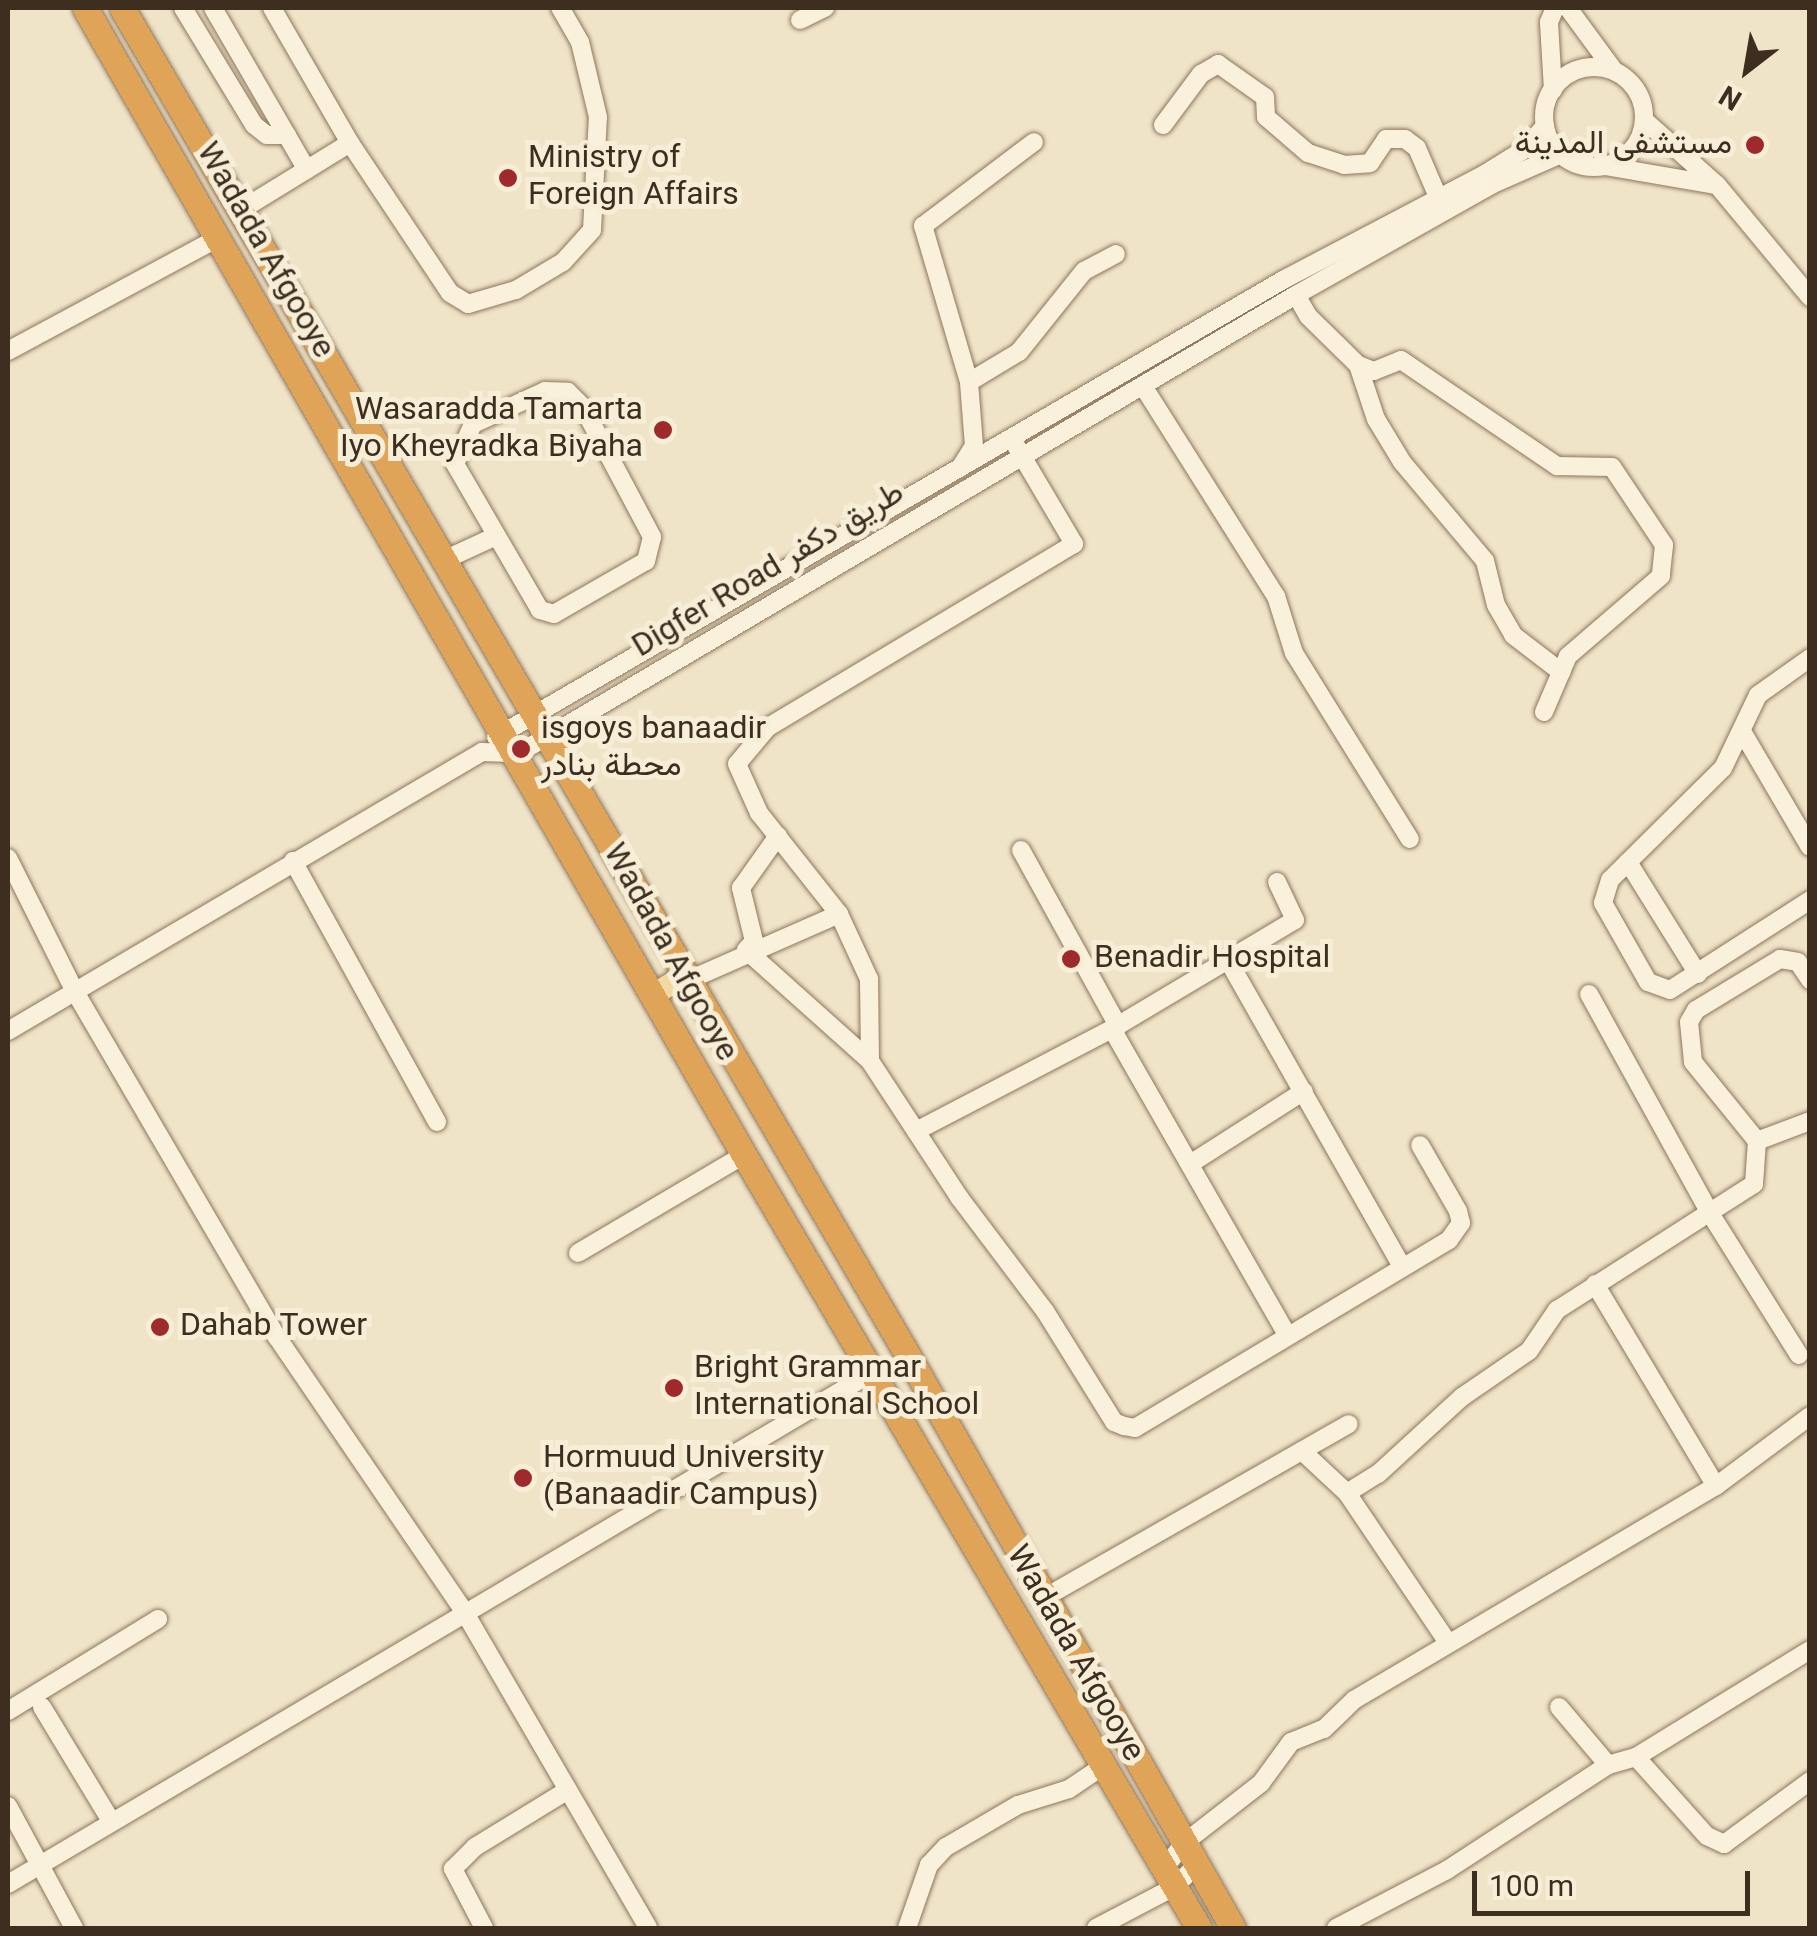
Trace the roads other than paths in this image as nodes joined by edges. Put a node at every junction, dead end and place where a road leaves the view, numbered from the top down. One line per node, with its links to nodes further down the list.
1 (85, 8): 15 (highway, Wadada Afgooye)
2 (122, 8): 13 (highway, Wadada Afgooye)
3 (183, 8): 18 (street)
4 (213, 8): 18 (street)
5 (272, 8): 20 (street)
6 (560, 8): 20 (street)
7 (824, 8): 10 (street)
8 (1555, 8): 12 (street)
9 (1568, 8): 11 (street)
10 (800, 20)
11 (1615, 72): 12 (street); 14 (street)
12 (1553, 90): 17 (street)
13 (180, 109): 15 (main road); 26 (highway, Wadada Afgooye)
14 (1644, 120): 22 (street); 24 (street)
15 (153, 122): 27 (highway, Wadada Afgooye)
16 (1163, 125): 25 (street)
17 (1545, 126): 21 (street); 25 (street, Digfer Road طريق دكفر)
18 (287, 135): 23 (street)
19 (1034, 142): 35 (street)
20 (350, 143): 23 (street)
21 (1561, 154): 22 (street); 30 (street, Digfer Road طريق دكفر)
22 (1605, 166): 24 (street)
23 (307, 170): 26 (street)
24 (1717, 185): 31 (street)
25 (1438, 197): 37 (street, Digfer Road طريق دكفر)
26 (241, 210): 29 (highway, Wadada Afgooye)
27 (220, 237): 32 (highway, Wadada Afgooye); 33 (street)
28 (1116, 254): 35 (street)
29 (286, 288): 32 (main road); 41 (highway, Wadada Afgooye)
30 (1296, 295): 34 (street); 36 (street, Digfer Road طريق دكفر)
31 (1810, 297)
32 (256, 303): 42 (highway, Wadada Afgooye)
33 (8, 351)
34 (1358, 365): 44 (street); 44 (street)
35 (969, 382): 39 (street)
36 (1142, 386): 38 (street, Digfer Road طريق دكفر); 53 (street)
37 (1012, 439): 38 (street); 39 (street, Digfer Road طريق دكفر)
38 (1024, 455): 49 (street, Digfer Road طريق دكفر); 52 (street)
39 (957, 472): 46 (street, Digfer Road طريق دكفر)
40 (494, 537): 40 (street); 41 (street)
41 (449, 568): 42 (main road); 46 (highway, Wadada Afgooye)
42 (424, 594): 47 (highway, Wadada Afgooye)
43 (1810, 658): 48 (street)
44 (1561, 672): 45 (street)
45 (1544, 712)
46 (533, 713): 47 (street, Digfer Road طريق دكفر); 49 (highway, Wadada Afgooye)
47 (502, 730): 50 (street, Digfer Road طريق دكفر); 51 (highway, Wadada Afgooye)
48 (1742, 733): 54 (street); 58 (street)
49 (547, 737): 51 (street, Digfer Road طريق دكفر); 65 (highway, Wadada Afgooye)
50 (482, 752): 51 (street); 57 (street)
51 (518, 753): 68 (highway, Wadada Afgooye)
52 (778, 836): 61 (street); 62 (street)
53 (1410, 839)
54 (1810, 848)
55 (1020, 850): 70 (street)
56 (8, 858): 67 (street)
57 (293, 861): 67 (street); 75 (street)
58 (1628, 862): 64 (street); 64 (street)
59 (1277, 882): 63 (street)
60 (1810, 900): 64 (street)
61 (839, 914): 62 (street); 72 (street)
62 (746, 950): 65 (street); 72 (street)
63 (1229, 962): 70 (street); 73 (street)
64 (1698, 974)
65 (688, 978): 68 (main road); 93 (highway, Wadada Afgooye)
66 (1810, 980): 77 (street)
67 (74, 990): 71 (street); 94 (street)
68 (656, 993): 79 (highway, Wadada Afgooye)
69 (1589, 994): 81 (street)
70 (1115, 1028): 76 (street); 80 (street)
71 (8, 1030)
72 (870, 1061): 76 (street)
73 (1304, 1091): 80 (street); 83 (street)
74 (1810, 1121): 77 (street)
75 (438, 1122)
76 (916, 1131): 85 (street)
77 (1757, 1141): 81 (street)
78 (1420, 1144): 83 (street)
79 (744, 1155): 82 (street); 87 (highway, Wadada Afgooye)
80 (1190, 1164): 85 (street)
81 (1708, 1210): 84 (street); 86 (street)
82 (578, 1252)
83 (1401, 1266): 85 (street)
84 (1595, 1284): 91 (street); 92 (street)
85 (1286, 1333)
86 (1799, 1355)
87 (874, 1372): 94 (street); 103 (highway, Wadada Afgooye)
88 (1810, 1416): 91 (street)
89 (1349, 1424): 90 (street)
90 (1302, 1451): 92 (street); 93 (street)
91 (1716, 1486): 96 (street)
92 (1346, 1493): 96 (street)
93 (1042, 1599): 108 (highway, Wadada Afgooye)
94 (466, 1613): 105 (street); 107 (street)
95 (158, 1619): 100 (street)
96 (1448, 1643): 108 (street)
97 (1810, 1650): 101 (street)
98 (42, 1707): 107 (street)
99 (1559, 1707): 102 (street)
100 (8, 1711)
101 (1636, 1757): 102 (street); 104 (street)
102 (1608, 1765): 120 (street)
103 (1102, 1766): 111 (highway, Wadada Afgooye); 116 (street)
104 (1810, 1781)
105 (568, 1790): 114 (street); 115 (street)
106 (8, 1806): 109 (street)
107 (111, 1821): 109 (street)
108 (1184, 1843): 110 (highway, Wadada Afgooye); 111 (street)
109 (41, 1865): 112 (street); 113 (street)
110 (1196, 1866): 111 (street); 119 (highway, Wadada Afgooye)
111 (1169, 1879): 117 (street); 118 (highway, Wadada Afgooye)
112 (8, 1884)
113 (74, 1928)
114 (484, 1928)
115 (648, 1928)
116 (907, 1928)
117 (1096, 1928)
118 (1199, 1928)
119 (1233, 1928)
120 (1336, 1928)

